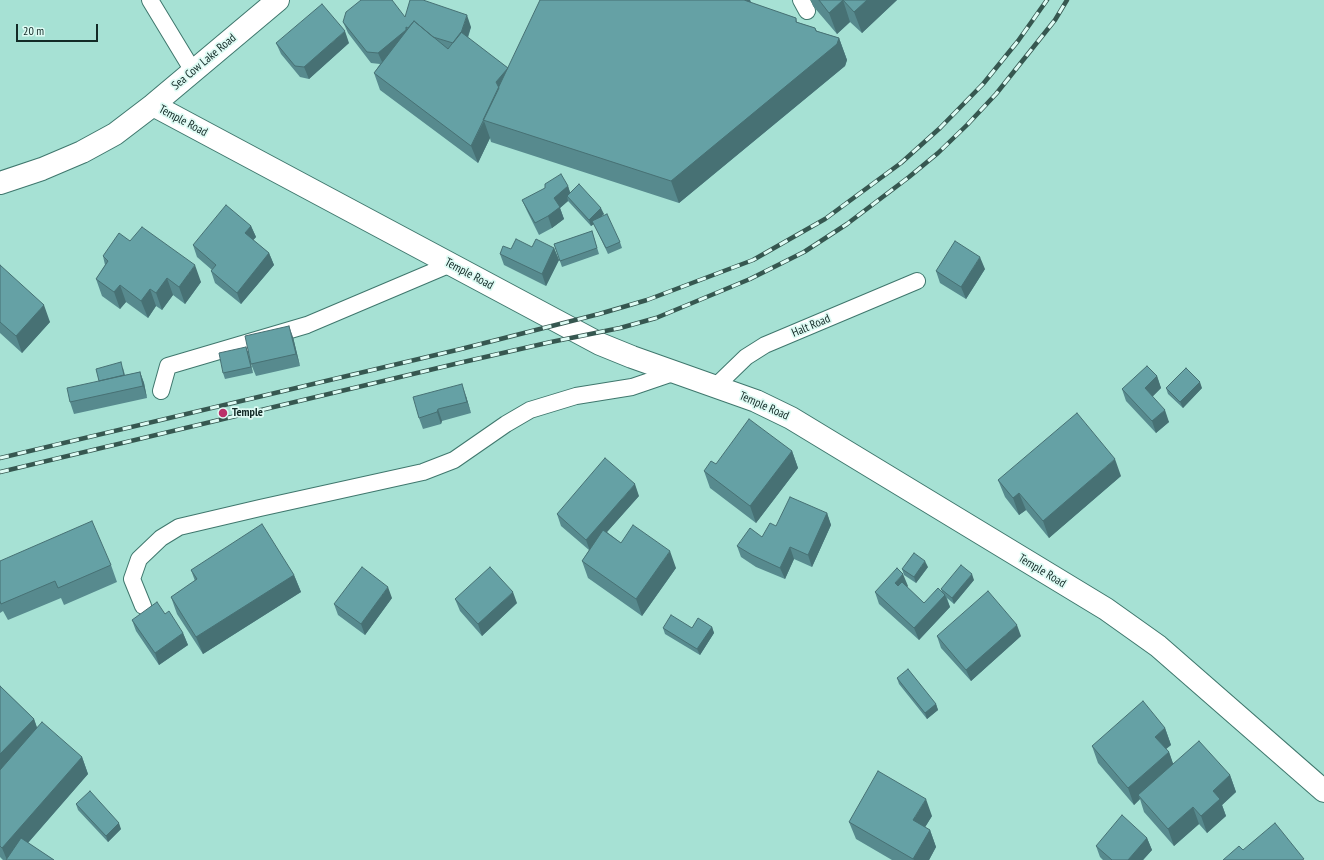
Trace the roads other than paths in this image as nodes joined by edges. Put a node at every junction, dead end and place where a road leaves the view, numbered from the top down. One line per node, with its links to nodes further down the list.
1 (150, 0): 3 (lane)
2 (278, 0): 3 (street, Sea Cow Lake Road)
3 (193, 71): 4 (street, Sea Cow Lake Road)
4 (153, 105): 5 (street, Sea Cow Lake Road); 6 (street, Temple Road)
5 (0, 183)
6 (451, 264): 8 (street, Temple Road); 10 (lane)
7 (916, 281): 9 (lane, Halt Road)
8 (676, 372): 9 (street, Temple Road); 11 (lane)
9 (716, 386): 12 (street, Temple Road)
10 (161, 391)
11 (143, 606)
12 (1324, 791)

